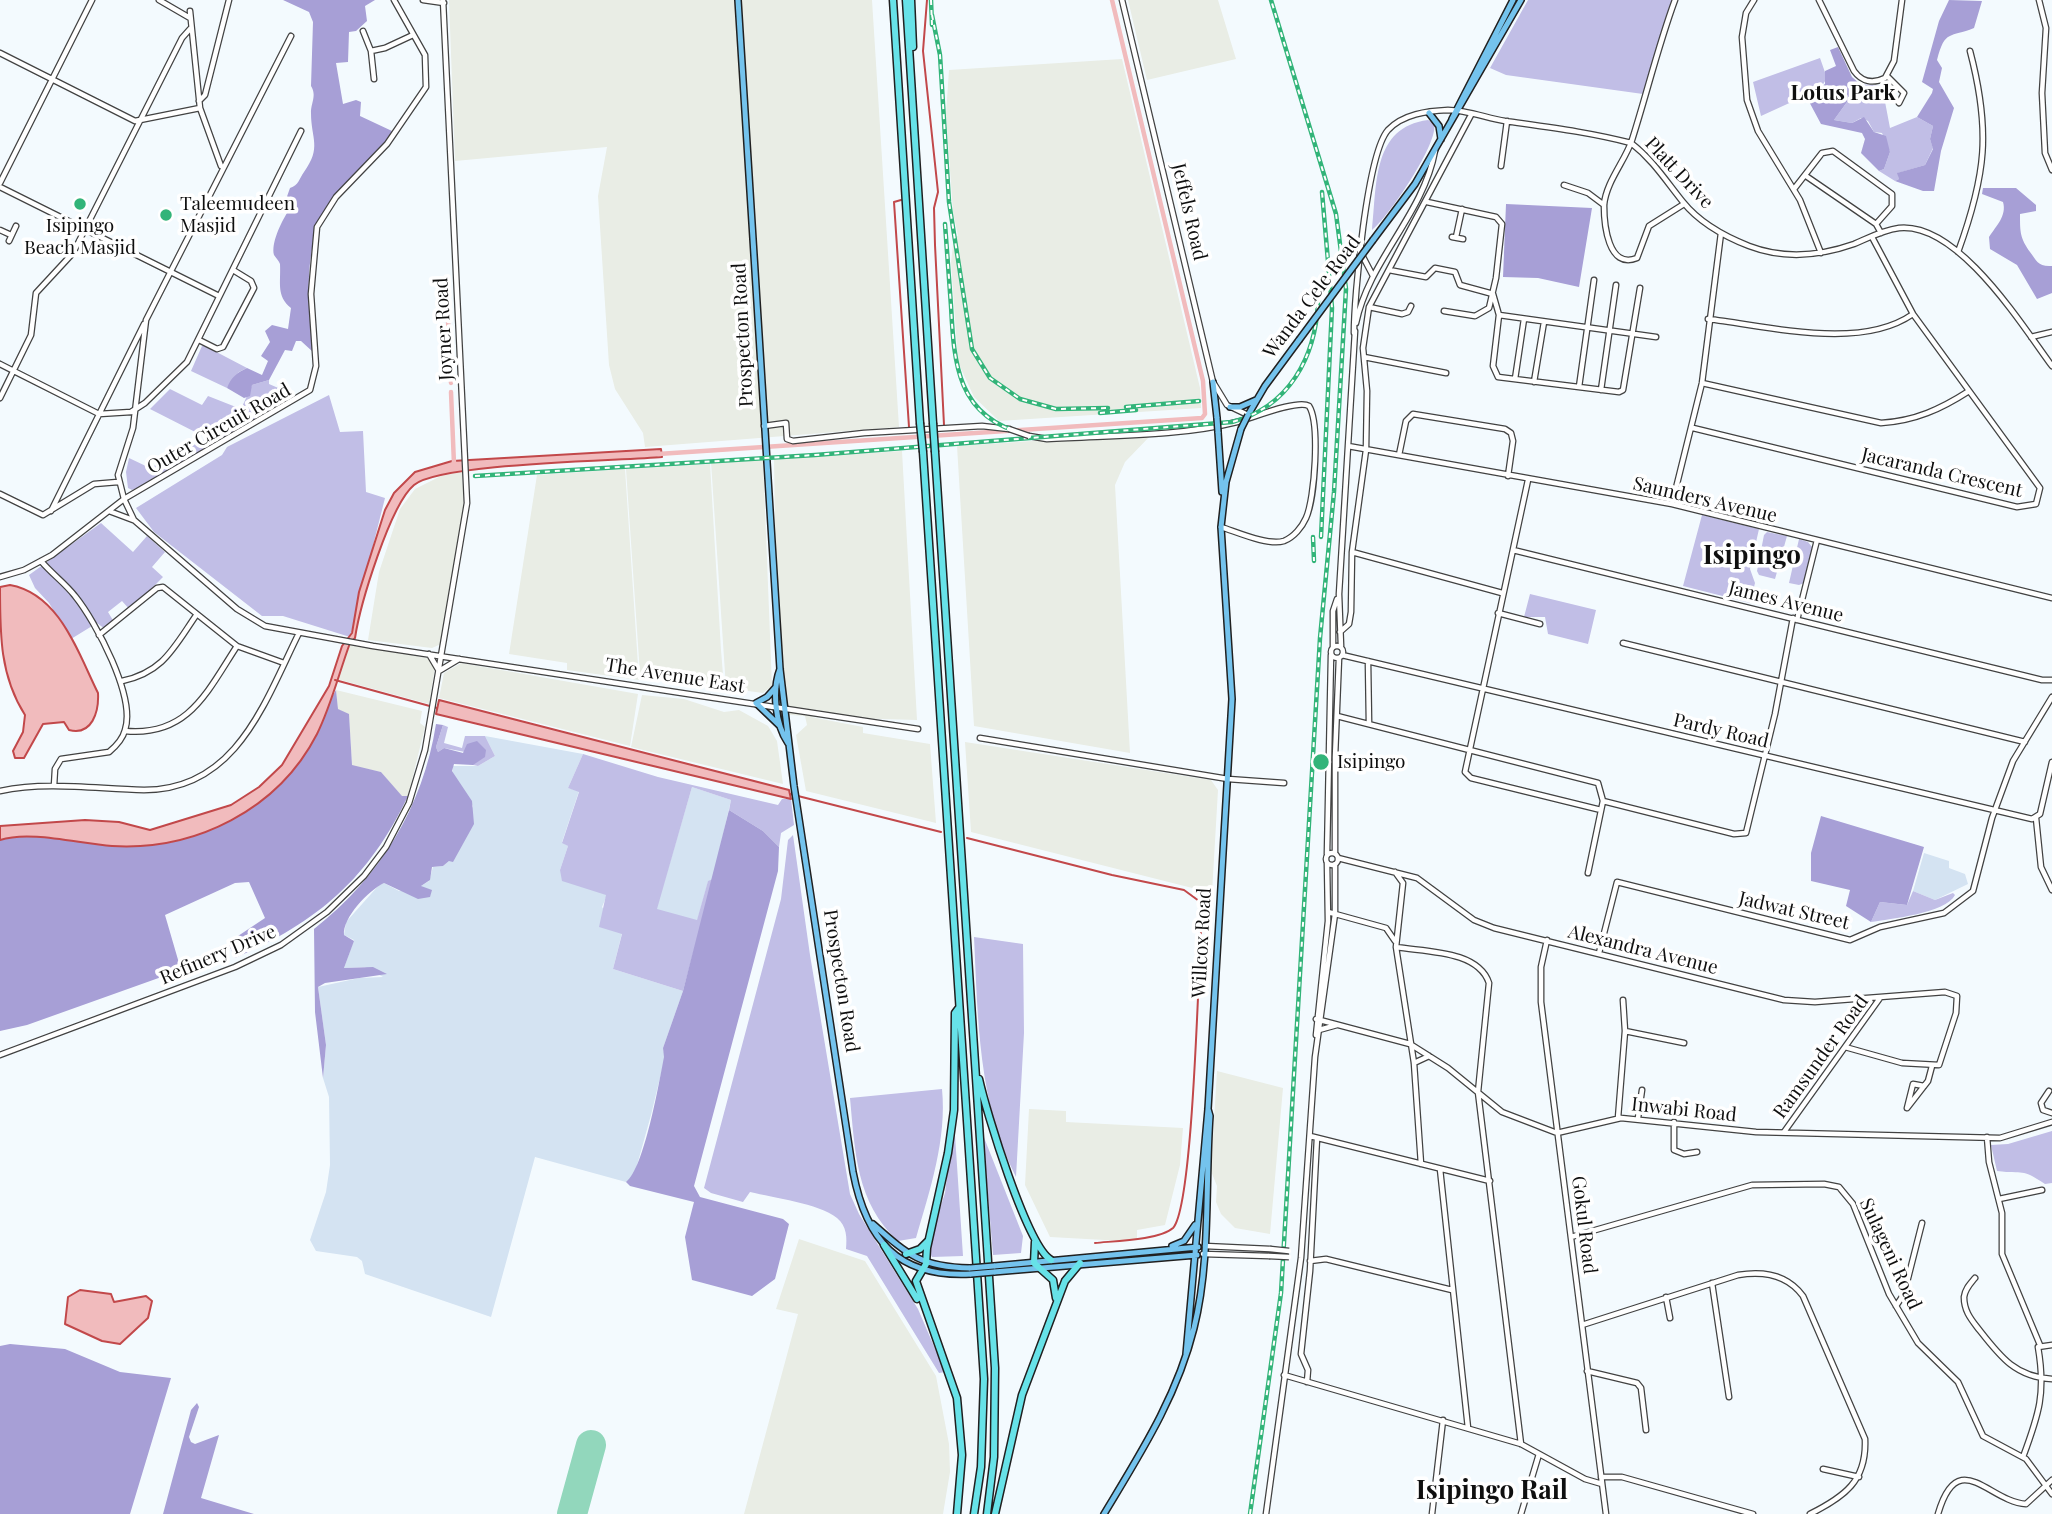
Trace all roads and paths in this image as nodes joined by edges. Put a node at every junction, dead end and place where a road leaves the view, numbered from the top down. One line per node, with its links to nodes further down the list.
1 (92, 0): 28 (street)
2 (159, 0): 19 (street)
3 (229, 0): 30 (street)
4 (394, 0): 22 (street, Outer Circuit Road)
5 (423, 0): 17 (street)
6 (738, 0): 110 (main road, Prospecton Road)
7 (893, 0): 200 (highway, bridge)
8 (909, 0): 211 (highway, bridge)
9 (1122, 0): 98 (street, Jeffels Road)
10 (1513, 0): 33 (main road, Wanda Cele Road)
11 (1521, 0): 33 (main road, Wanda Cele Road)
12 (1675, 0): 40 (street)
13 (1754, 0): 48 (street)
14 (1819, 0): 27 (street)
15 (1902, 0): 27 (street)
16 (2039, 0): 44 (street)
17 (443, 2): 148 (street, Joyner Road)
18 (190, 11): 19 (street)
19 (190, 19): 20 (street)
20 (190, 29): 30 (street); 36 (street)
21 (363, 31): 24 (street)
22 (414, 35): 24 (street); 119 (street, Outer Circuit Road)
23 (291, 36): 42 (street)
24 (371, 51): 29 (street)
25 (1970, 51): 64 (street)
26 (0, 53): 28 (street)
27 (1887, 76): 31 (street)
28 (52, 79): 36 (street); 46 (street)
29 (374, 79)
30 (199, 101): 32 (street)
31 (1899, 103)
32 (200, 108): 36 (street); 42 (street)
33 (1456, 111): 34 (street, Platt Drive); 35 (street, Platt Drive); 39 (main road, Wanda Cele Road)
34 (1429, 113): 39 (main road); 63 (street, Platt Drive)
35 (1471, 114): 37 (street, Platt Drive); 49 (street)
36 (138, 121): 55 (street)
37 (1507, 121): 40 (street, Platt Drive); 43 (street)
38 (301, 131): 67 (street)
39 (1441, 139): 41 (main road, Wanda Cele Road)
40 (1631, 143): 50 (street, Platt Drive); 51 (street)
41 (1436, 150): 69 (street); 105 (main road, Wanda Cele Road, bridge)
42 (222, 166): 66 (street)
43 (1501, 166)
44 (2052, 170)
45 (1806, 176): 48 (street); 53 (street); 53 (street)
46 (0, 185): 55 (street)
47 (1564, 185): 51 (street)
48 (1794, 189): 65 (street)
49 (1427, 202): 52 (street); 68 (street)
50 (1684, 204): 51 (street); 57 (street, Platt Drive)
51 (1604, 205)
52 (1462, 209): 61 (street); 73 (street)
53 (1876, 224): 58 (street)
54 (16, 226): 59 (street)
55 (84, 228): 66 (street); 95 (street)
56 (0, 230): 59 (street)
57 (1721, 233): 65 (street, Platt Drive); 81 (street)
58 (1881, 233): 60 (street, Platt Drive); 64 (street, Platt Drive)
59 (11, 235): 62 (street)
60 (1872, 237): 65 (street, Platt Drive); 78 (street, Jacaranda Crescent)
61 (1463, 239)
62 (9, 241)
63 (1361, 252): 69 (street); 87 (street, Platt Drive)
64 (1958, 252): 90 (street, Platt Drive)
65 (1821, 253)
66 (170, 270): 74 (street); 82 (street)
67 (233, 270): 74 (street); 91 (street)
68 (1389, 270): 73 (street); 76 (street)
69 (1373, 276): 87 (street)
70 (1594, 280): 84 (street)
71 (1616, 285): 85 (street)
72 (1640, 288): 88 (street)
73 (1493, 294): 77 (street); 79 (street)
74 (219, 296): 91 (street)
75 (1411, 306): 76 (street)
76 (1369, 307): 92 (street)
77 (1444, 311)
78 (1913, 313): 81 (street); 103 (street, Jacaranda Crescent)
79 (1499, 315): 80 (street); 97 (street)
80 (1524, 319): 83 (street); 97 (street)
81 (1708, 319): 100 (street)
82 (146, 320): 107 (street); 109 (street)
83 (1544, 322): 84 (street); 99 (street)
84 (1588, 328): 85 (street); 101 (street)
85 (1611, 331): 88 (street); 102 (street)
86 (2052, 332): 90 (street)
87 (1354, 333): 112 (street)
88 (1631, 334): 89 (street); 102 (street)
89 (1656, 337)
90 (2031, 337): 94 (street, Platt Drive)
91 (199, 340): 107 (street)
92 (1364, 357): 96 (street); 113 (street)
93 (0, 364): 95 (street)
94 (2052, 366)
95 (14, 371): 104 (street); 109 (street)
96 (1446, 373)
97 (1515, 379): 99 (street)
98 (1213, 382): 106 (street, Jeffels Road); 120 (main road, bridge)
99 (1534, 382): 101 (street)
100 (1702, 383): 103 (street); 111 (street)
101 (1579, 387): 102 (street)
102 (1601, 390)
103 (1969, 391): 111 (street, Jacaranda Crescent)
104 (0, 398)
105 (1256, 400): 106 (main road); 108 (main road, Wanda Cele Road)
106 (1230, 407): 108 (street, Jeffels Road, bridge)
107 (136, 410): 109 (street); 117 (street)
108 (1249, 413): 120 (main road, Wanda Cele Road, bridge)
109 (99, 414): 122 (street)
110 (764, 426): 125 (street, bridge); 154 (main road, Prospecton Road)
111 (1693, 428): 121 (street)
112 (1348, 446): 113 (street, Saunders Avenue); 132 (street)
113 (1366, 450): 114 (street, Saunders Avenue); 128 (street)
114 (1399, 455): 115 (street, Saunders Avenue); 115 (street)
115 (1508, 476): 116 (street, Saunders Avenue)
116 (1528, 480): 121 (street, Saunders Avenue); 127 (street)
117 (118, 482): 119 (street, The Avenue East); 122 (street)
118 (0, 494): 122 (street)
119 (124, 499): 123 (street); 124 (street, The Avenue East)
120 (1223, 502): 125 (main road)
121 (1672, 504): 126 (street, Saunders Avenue)
122 (51, 512)
123 (106, 512): 124 (street); 129 (street)
124 (134, 520): 141 (street, The Avenue East)
125 (1221, 527): 176 (main road)
126 (1817, 540): 133 (street, Saunders Avenue); 136 (street)
127 (1513, 550): 131 (street); 136 (street, James Avenue)
128 (1352, 552): 131 (street); 139 (street)
129 (41, 561): 130 (street); 142 (street)
130 (0, 577)
131 (1502, 593): 134 (street)
132 (1339, 594): 137 (street); 146 (street)
133 (2052, 598)
134 (1497, 613): 138 (street); 160 (street)
135 (197, 614): 142 (street); 144 (street); 156 (street)
136 (1795, 619): 157 (street); 158 (street, James Avenue)
137 (1340, 621): 139 (street); 140 (street)
138 (1540, 624)
139 (1347, 625): 140 (street)
140 (1340, 632): 145 (street)
141 (299, 633): 147 (street, The Avenue East); 153 (street)
142 (99, 635): 156 (street)
143 (1623, 643): 157 (street)
144 (237, 646): 153 (street); 169 (street)
145 (1341, 646): 146 (street); 150 (street)
146 (1333, 647): 149 (street)
147 (428, 653): 148 (street, The Avenue East); 155 (street)
148 (441, 655): 151 (street, The Avenue East); 155 (street, Refinery Drive)
149 (1331, 655): 150 (street, Pardy Road); 184 (street)
150 (1341, 657): 152 (street, Pardy Road); 165 (street)
151 (462, 658): 155 (street); 162 (street, The Avenue East)
152 (1368, 661): 160 (street, Pardy Road); 166 (street)
153 (284, 663): 178 (street)
154 (780, 669): 159 (main road); 164 (main road, Prospecton Road)
155 (439, 671): 208 (street, Refinery Drive)
156 (122, 681): 169 (street)
157 (1780, 682): 171 (street); 174 (street)
158 (2051, 682)
159 (776, 687): 162 (main road); 163 (main road)
160 (1481, 689): 173 (street); 174 (street, Pardy Road)
161 (2052, 697): 171 (street)
162 (756, 703): 163 (street, The Avenue East); 167 (main road)
163 (776, 706): 164 (street, The Avenue East); 167 (main road)
164 (785, 707): 168 (street, The Avenue East); 172 (main road, Prospecton Road)
165 (1337, 716): 166 (street); 185 (street)
166 (1369, 724): 173 (street)
167 (781, 728): 172 (main road)
168 (918, 729)
169 (125, 731): 178 (street)
170 (980, 738): 176 (street)
171 (2025, 742): 182 (street)
172 (789, 744): 238 (main road, Prospecton Road)
173 (1469, 752): 180 (street); 181 (street)
174 (1764, 756): 180 (street); 182 (street, Pardy Road)
175 (2052, 762): 183 (street)
176 (1228, 779): 177 (street); 219 (main road, Willcox Road)
177 (1284, 783)
178 (54, 786): 179 (street)
179 (0, 791)
180 (1603, 801): 181 (street)
181 (1601, 810): 188 (street)
182 (1996, 810): 183 (street, Pardy Road); 197 (street, Jadwat Street)
183 (2036, 818): 191 (street)
184 (1327, 854): 185 (street); 186 (street)
185 (1336, 858): 186 (street); 187 (street, Alexandra Avenue); 192 (street)
186 (1327, 863): 192 (street)
187 (1395, 872): 189 (street, Alexandra Avenue); 190 (street)
188 (1588, 873)
189 (1417, 878): 190 (street); 195 (street, Alexandra Avenue)
190 (1403, 883): 193 (street)
191 (2052, 890)
192 (1331, 913): 194 (street); 201 (street)
193 (1399, 920): 194 (street); 196 (street)
194 (1386, 928): 196 (street)
195 (1547, 940): 197 (street, Alexandra Avenue); 227 (street, Gokul Road)
196 (1396, 944): 206 (street); 217 (street)
197 (1599, 953): 198 (street, Alexandra Avenue)
198 (1880, 998): 207 (street, Ramsunder Road); 213 (street, Alexandra Avenue)
199 (1623, 1000): 204 (street)
200 (959, 1007): 242 (highway); 290 (highway)
201 (1319, 1020): 202 (street); 203 (street); 210 (street)
202 (1341, 1025): 203 (street); 206 (street)
203 (1319, 1030): 210 (street)
204 (1625, 1031): 205 (street); 222 (street)
205 (1684, 1043)
206 (1410, 1045): 209 (street); 212 (street)
207 (1845, 1047): 213 (street); 226 (street, Ramsunder Road)
208 (0, 1055)
209 (1430, 1055): 212 (street); 217 (street)
210 (1315, 1057): 228 (street)
211 (975, 1062): 240 (highway); 291 (highway)
212 (1414, 1063): 232 (street)
213 (1932, 1066): 214 (street)
214 (1924, 1086): 214 (street)
215 (1642, 1090): 223 (street)
216 (2049, 1091): 221 (street)
217 (1478, 1092): 218 (street); 220 (street)
218 (1486, 1100): 220 (street); 227 (street)
219 (1208, 1109): 237 (main road, Willcox Road); 244 (main road, Willcox Road)
220 (1480, 1109): 234 (street)
221 (2052, 1113)
222 (1618, 1118): 223 (street, Inwabi Road); 227 (street, Inwabi Road)
223 (1638, 1118): 224 (street, Inwabi Road)
224 (1674, 1122): 226 (street, Inwabi Road); 231 (street)
225 (2052, 1122): 229 (street, Inwabi Road)
226 (1784, 1132): 229 (street, Inwabi Road)
227 (1558, 1133): 241 (street, Gokul Road)
228 (1310, 1136): 230 (street); 250 (street)
229 (1987, 1137): 236 (street)
230 (1317, 1138): 232 (street); 252 (street)
231 (1697, 1152)
232 (1421, 1164): 233 (street)
233 (1440, 1169): 234 (street); 260 (street)
234 (1490, 1181): 279 (street)
235 (2042, 1191): 236 (street)
236 (1998, 1199): 267 (street)
237 (1197, 1219): 245 (main road, Willcox Road); 246 (main road)
238 (870, 1222): 243 (main road, Prospecton Road); 247 (main road, Prospecton Road)
239 (1922, 1223): 263 (street)
240 (1034, 1235): 251 (highway); 255 (highway)
241 (1571, 1237): 263 (street, Sulageni Road); 266 (street, Gokul Road)
242 (928, 1240): 247 (highway); 254 (highway)
243 (884, 1245): 256 (main road, Prospecton Road); 264 (highway)
244 (1204, 1246): 245 (main road, Prospecton Road); 248 (main road, Willcox Road); 250 (street, Prospecton Road, bridge)
245 (1195, 1247): 246 (main road, Prospecton Road); 249 (main road, Willcox Road)
246 (1163, 1249): 251 (main road, Prospecton Road)
247 (906, 1254): 254 (main road, Prospecton Road)
248 (1203, 1254): 249 (main road, Prospecton Road); 250 (street, Prospecton Road, bridge); 269 (main road, Willcox Road)
249 (1194, 1255): 253 (main road, Prospecton Road); 269 (main road, Willcox Road)
250 (1301, 1255): 271 (street)
251 (1051, 1260): 255 (main road, Prospecton Road)
252 (1310, 1261): 260 (street); 274 (street)
253 (1080, 1263): 255 (main road, Prospecton Road); 262 (highway)
254 (926, 1264): 256 (highway); 257 (main road, Prospecton Road)
255 (1035, 1266): 257 (main road, Prospecton Road, bridge); 262 (highway)
256 (922, 1271): 257 (main road, Prospecton Road); 264 (highway)
257 (970, 1271)
258 (1975, 1278): 272 (street)
259 (1712, 1283): 261 (street); 275 (street); 284 (street)
260 (1452, 1290): 277 (street)
261 (1666, 1297): 265 (street); 266 (street)
262 (1056, 1304): 292 (highway)
263 (1896, 1306): 281 (street, Sulageni Road)
264 (925, 1312): 289 (highway)
265 (1670, 1318)
266 (1582, 1325): 270 (street, Gokul Road)
267 (2039, 1345): 268 (street); 272 (street)
268 (2052, 1345)
269 (1186, 1354): 293 (main road)
270 (1587, 1371): 278 (street); 283 (street, Gokul Road)
271 (1284, 1375): 274 (street); 294 (street)
272 (2044, 1378): 273 (street); 281 (street)
273 (2052, 1379)
274 (1307, 1382): 276 (street)
275 (1729, 1396)
276 (1443, 1420): 277 (street); 295 (street)
277 (1468, 1428): 279 (street)
278 (1646, 1430)
279 (1521, 1444): 280 (street)
280 (1539, 1454): 286 (street); 296 (street)
281 (2023, 1457): 287 (street)
282 (1823, 1469): 284 (street)
283 (1601, 1477): 286 (street, Gokul Road); 298 (street)
284 (1859, 1477): 299 (street)
285 (2052, 1480): 287 (street)
286 (1602, 1484): 297 (street, Gokul Road)
287 (2046, 1484): 288 (street); 300 (street)
288 (2052, 1494)
289 (957, 1514)
290 (974, 1514)
291 (987, 1514)
292 (995, 1514)
293 (1104, 1514)
294 (1266, 1514)
295 (1432, 1514)
296 (1521, 1514)
297 (1606, 1514)
298 (1753, 1514)
299 (1810, 1514)
300 (1938, 1514)

